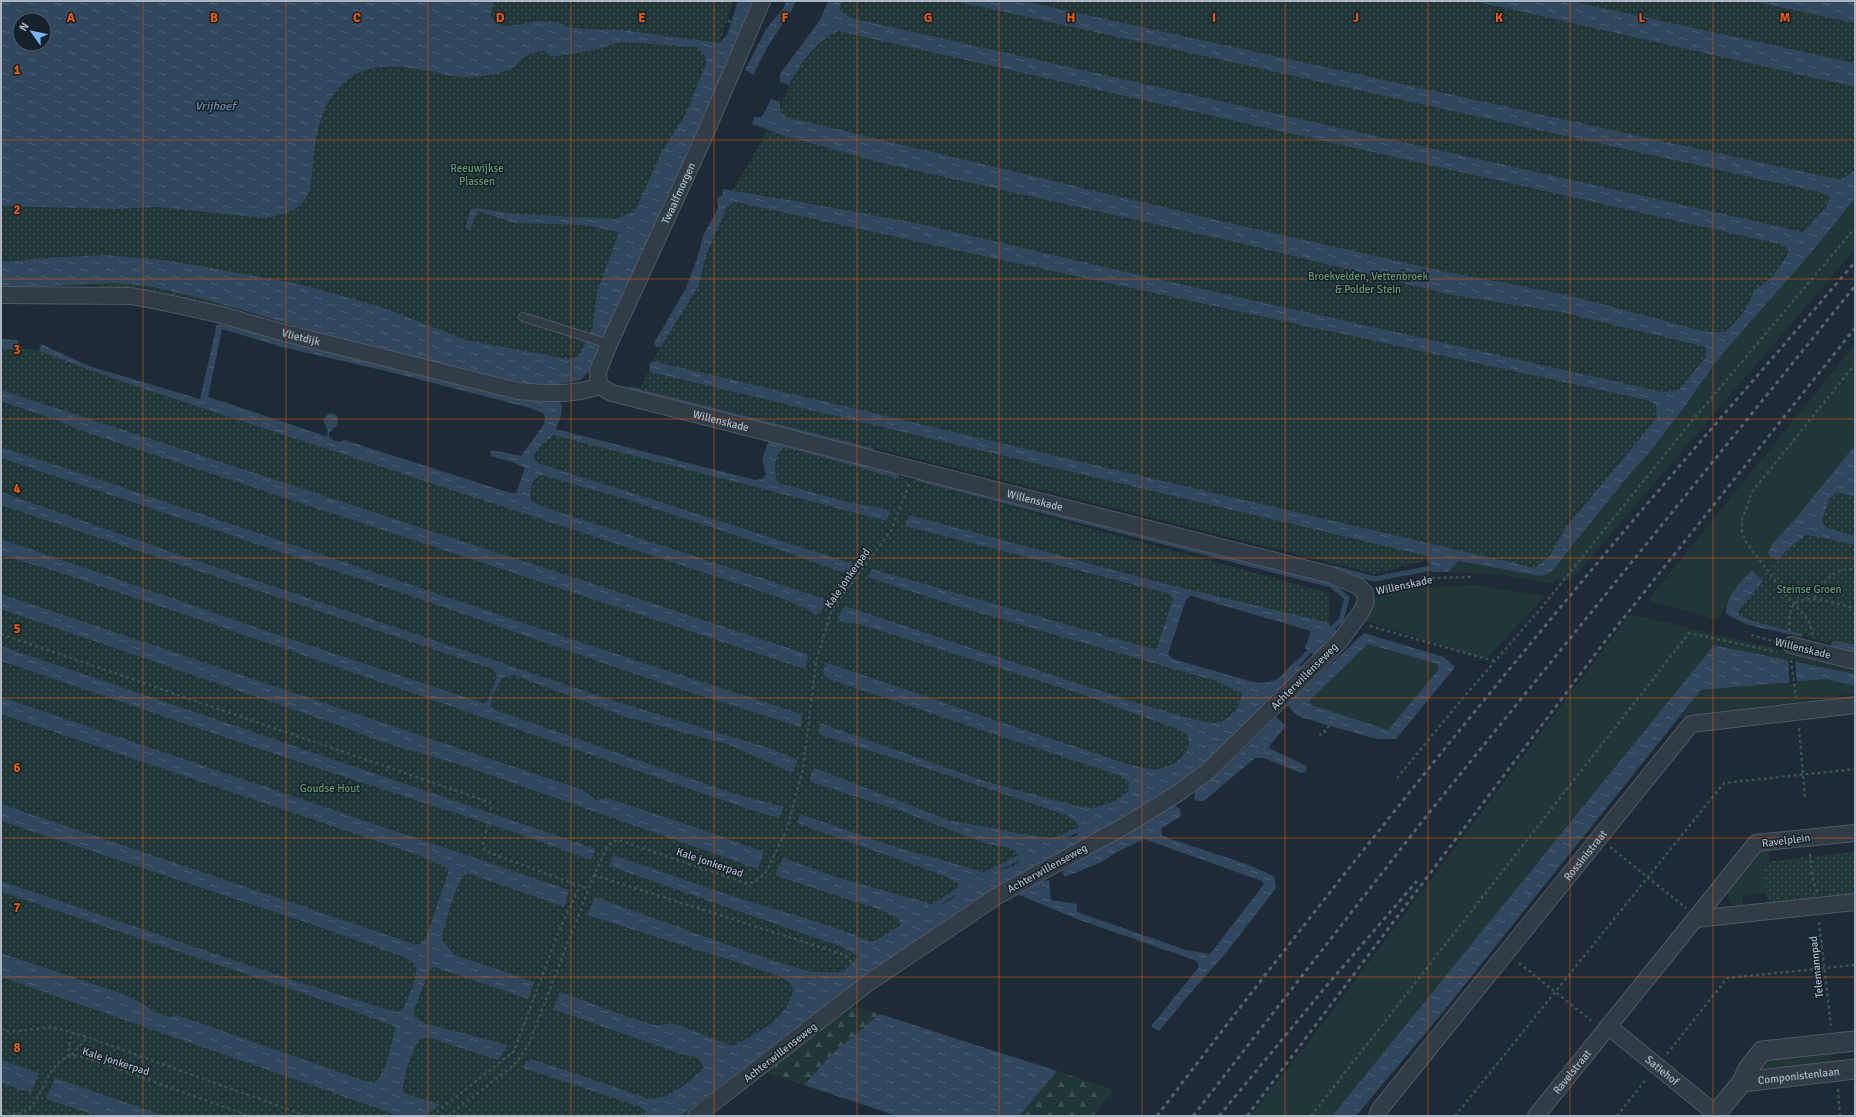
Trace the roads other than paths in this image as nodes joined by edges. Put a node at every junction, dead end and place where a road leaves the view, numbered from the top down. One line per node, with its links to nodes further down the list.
1 (762, 1): 4 (street, Twaalfmorgen)
2 (1, 295): 5 (street, Vlietdijk)
3 (523, 317): 4 (lane)
4 (607, 344): 5 (street, Twaalfmorgen)
5 (599, 386): 6 (street, Willenskade)
6 (1365, 593): 20 (street, Achterwillenseweg)
7 (1788, 653): 8 (street, Willenskade)
8 (1855, 661)
9 (1855, 705): 21 (street, Rossinistraat)
10 (1855, 833): 11 (street, Ravelplein)
11 (1716, 893): 13 (street); 14 (street, Ravelplein)
12 (1855, 902): 13 (street)
13 (1733, 915): 14 (street)
14 (1696, 918): 15 (street, Ravelplein)
15 (1606, 1029): 19 (street, Satiehof); 22 (street, Ravelstraat)
16 (1855, 1041): 18 (street, Componistenlaan)
17 (1855, 1069): 18 (street, Componistenlaan)
18 (1742, 1082): 19 (street, Componistenlaan)
19 (1715, 1115)
20 (696, 1116)
21 (1377, 1116)
22 (1536, 1116)

